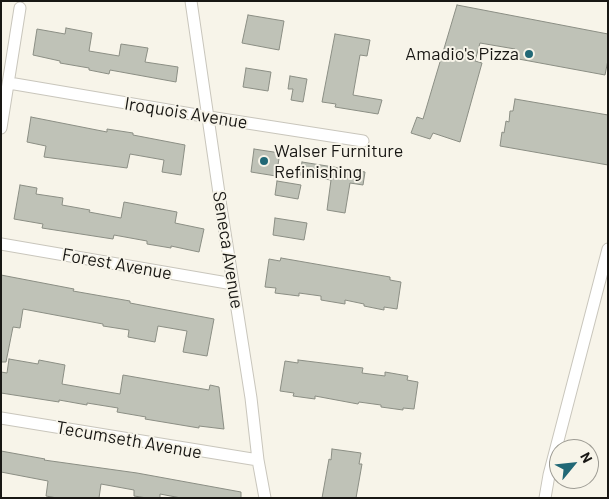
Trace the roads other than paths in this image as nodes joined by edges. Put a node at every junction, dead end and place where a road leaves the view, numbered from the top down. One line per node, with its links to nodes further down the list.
1 (191, 1): 4 (street, Seneca Avenue)
2 (20, 8): 3 (street)
3 (9, 83): 4 (street, Iroquois Avenue); 5 (street)
4 (209, 117): 6 (street, Iroquois Avenue); 9 (street, Seneca Avenue)
5 (1, 128)
6 (363, 141)
7 (1, 244): 9 (street, Forest Avenue)
8 (608, 249): 13 (street)
9 (233, 284): 11 (street, Seneca Avenue)
10 (1, 418): 11 (street, Tecumseth Avenue)
11 (258, 460): 12 (street, Seneca Avenue)
12 (265, 498)
13 (545, 498)

